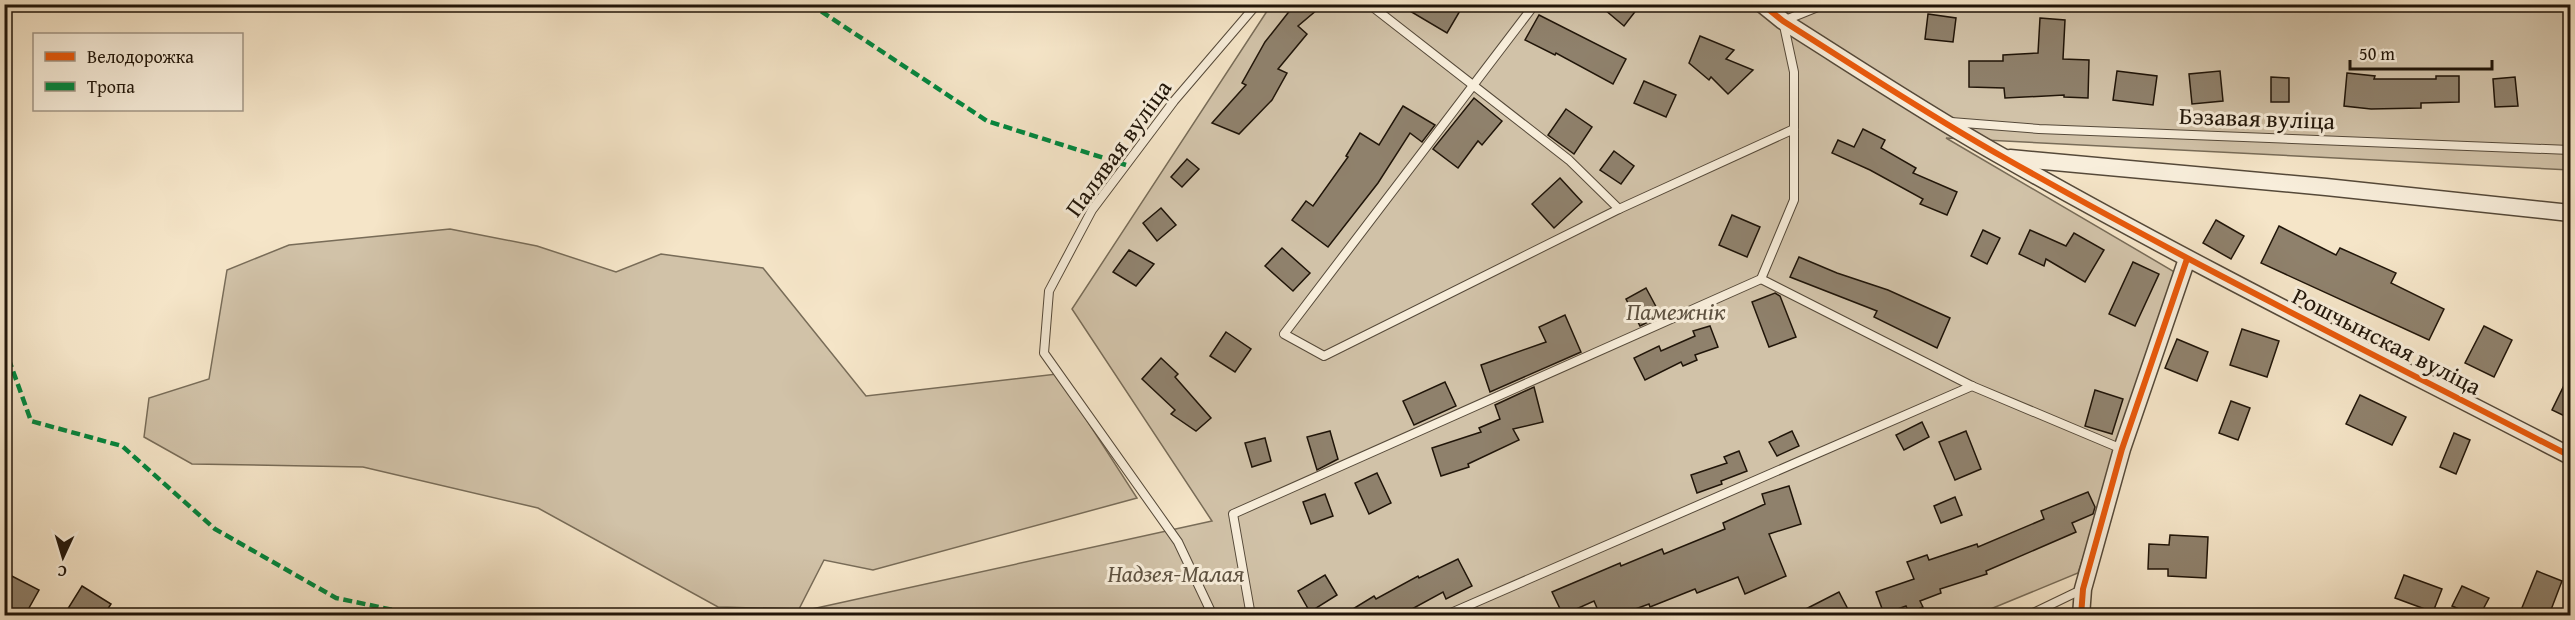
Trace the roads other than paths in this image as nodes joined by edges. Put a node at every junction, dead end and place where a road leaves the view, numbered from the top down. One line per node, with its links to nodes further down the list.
1 (1257, 4): 20 (lane, Палявая вуліца)
2 (1369, 4): 7 (lane)
3 (1535, 4): 7 (lane)
4 (1762, 4): 6 (street, Рошчынская вуліца)
5 (1825, 4): 6 (lane)
6 (1783, 21): 8 (street, Рошчынская вуліца); 9 (lane)
7 (1473, 86): 12 (lane); 12 (lane)
8 (1942, 122): 10 (lane, Бэзавая вуліца); 11 (street, Рошчынская вуліца)
9 (1794, 129): 12 (lane); 15 (lane)
10 (2571, 150)
11 (2003, 157): 13 (street); 14 (street, Рошчынская вуліца)
12 (1619, 209)
13 (2571, 213)
14 (2187, 259): 17 (street); 18 (street, Рошчынская вуліца)
15 (1761, 279): 16 (lane); 21 (lane)
16 (1972, 386): 17 (lane); 22 (lane)
17 (2122, 449): 19 (street)
18 (2571, 456)
19 (2083, 590): 23 (lane); 24 (street)
20 (1213, 615)
21 (1251, 615)
22 (1444, 615)
23 (2027, 615)
24 (2081, 615)

